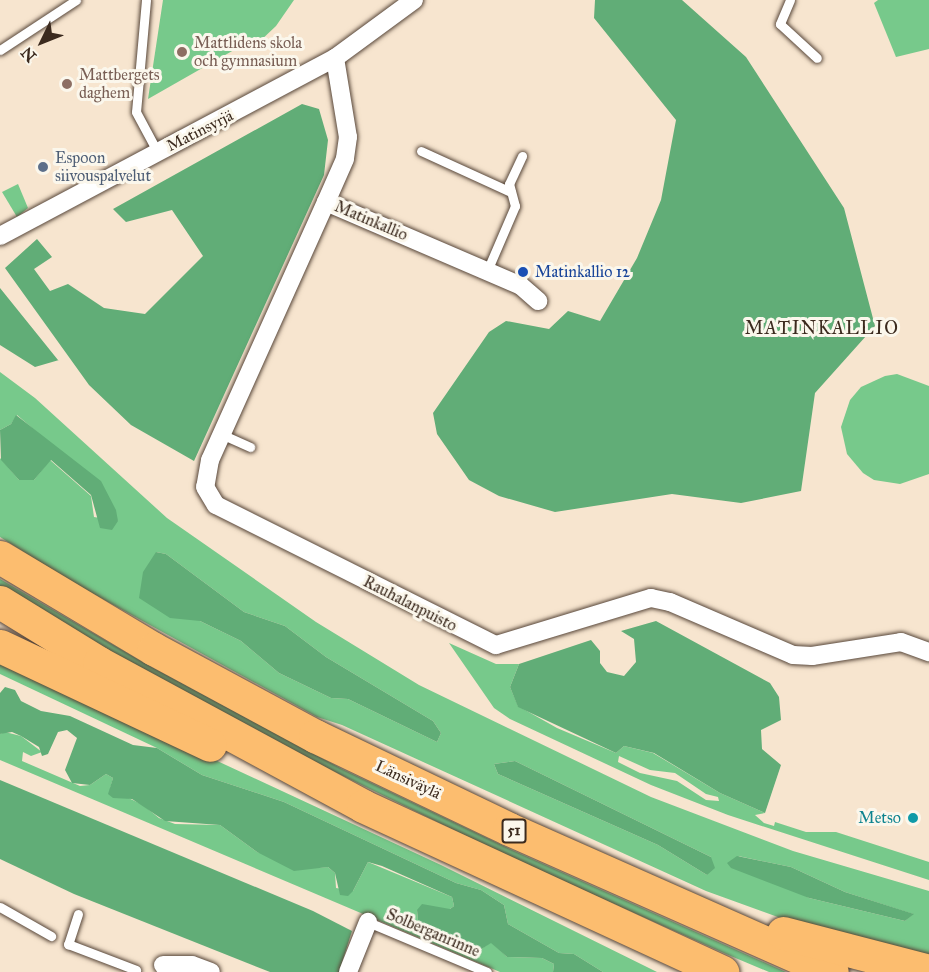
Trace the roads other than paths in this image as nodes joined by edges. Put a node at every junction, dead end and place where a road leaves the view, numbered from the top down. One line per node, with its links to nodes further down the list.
1 (76, 0): 5 (lane)
2 (146, 0): 9 (lane)
3 (414, 0): 6 (street)
4 (790, 0): 7 (lane)
5 (0, 50)
6 (335, 58): 9 (street, Matinsyrjä); 12 (street, Matinkallio)
7 (817, 58)
8 (421, 151): 11 (lane)
9 (158, 153): 13 (street, Matinsyrjä)
10 (522, 156): 11 (lane)
11 (511, 192): 14 (lane)
12 (326, 201): 14 (street, Matinkallio); 16 (street, Rauhalanpuisto)
13 (0, 236)
14 (487, 271): 15 (street, Matinkallio)
15 (538, 301)
16 (221, 434): 17 (lane); 21 (street, Rauhalanpuisto)
17 (250, 447)
18 (0, 557): 25 (highway, Länsiväylä / 51)
19 (0, 602): 22 (highway)
20 (0, 646): 22 (highway)
21 (929, 652)
22 (363, 806): 28 (highway)
23 (0, 907): 27 (lane)
24 (78, 914): 30 (lane)
25 (715, 921): 31 (highway, 51); 37 (highway, Länsiväylä / 51)
26 (368, 922): 33 (street); 34 (lane, Solberganrinne)
27 (51, 936)
28 (671, 950): 35 (highway); 36 (highway)
29 (163, 965): 32 (street)
30 (136, 970)
31 (929, 971)
32 (211, 972)
33 (348, 972)
34 (487, 972)
35 (711, 972)
36 (723, 972)
37 (832, 972)

